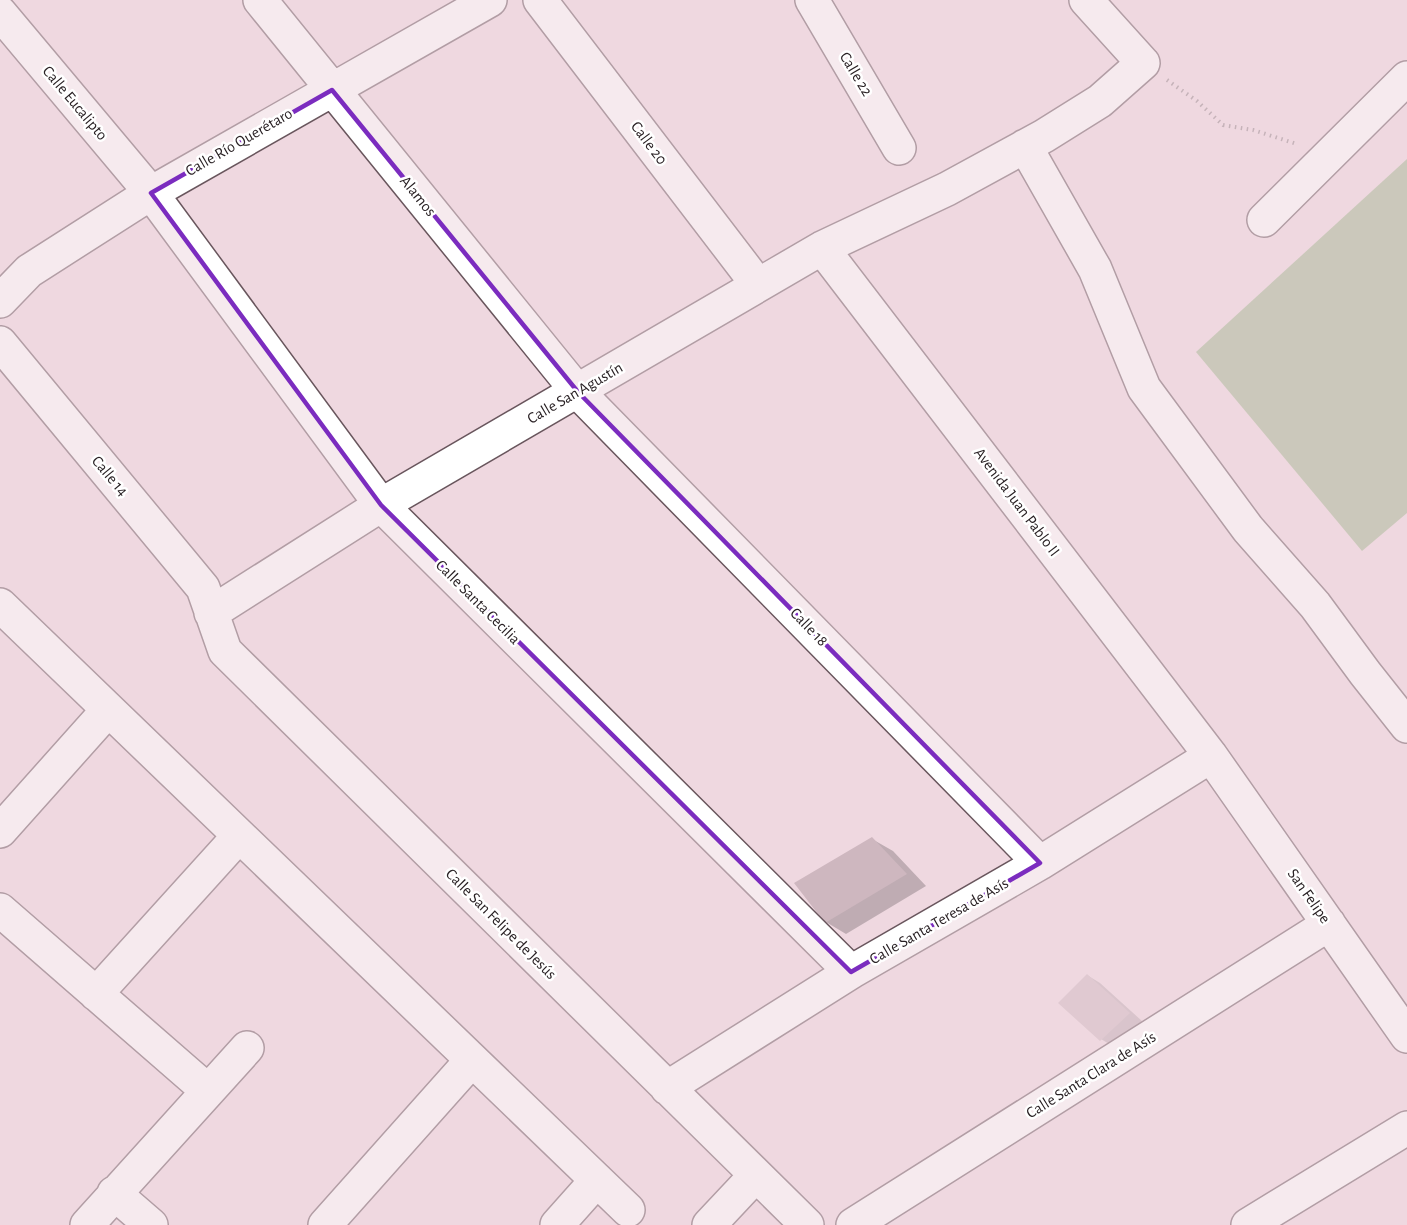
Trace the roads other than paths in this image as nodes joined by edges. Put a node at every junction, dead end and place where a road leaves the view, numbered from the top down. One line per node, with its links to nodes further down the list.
1 (260, 0): 8 (street, Alamos)
2 (490, 0): 8 (street, Calle Río Querétaro)
3 (540, 0): 14 (street, Calle 20)
4 (812, 0): 10 (street, Calle 22)
5 (1086, 0): 9 (street, Calle San Agustín)
6 (0, 13): 11 (street, Calle Eucalipto)
7 (1407, 78): 12 (street)
8 (332, 90): 11 (street, Calle Río Querétaro); 17 (street, Alamos)
9 (1025, 146): 13 (street, Calle San Agustín); 22 (street)
10 (899, 148)
11 (151, 193): 15 (street, Calle Río Querétaro); 18 (street, Calle Santa Cecilia)
12 (1264, 220)
13 (822, 248): 14 (street, Calle San Agustín); 23 (street, Avenida Juan Pablo II)
14 (758, 285): 17 (street, Calle San Agustín)
15 (0, 301)
16 (0, 343): 20 (street, Calle 14)
17 (578, 392): 18 (street, Calle San Agustín); 26 (street, Calle 18)
18 (381, 505): 20 (street, Calle San Agustín); 29 (street, Calle Santa Cecilia)
19 (0, 605): 21 (street)
20 (211, 613): 34 (street, Calle San Felipe de Jesús)
21 (108, 710): 24 (street); 25 (street)
22 (1407, 726)
23 (1211, 756): 26 (street, Calle Santa Teresa de Asís); 28 (street, San Felipe)
24 (0, 831)
25 (239, 836): 30 (street); 33 (street)
26 (1040, 863): 29 (street, Calle Santa Teresa de Asís)
27 (0, 910): 30 (street)
28 (1329, 924): 31 (street, San Felipe); 47 (street, Calle Santa Clara de Asís)
29 (850, 972): 34 (street, Calle Santa Teresa de Asís)
30 (96, 994): 35 (street)
31 (1407, 1036)
32 (246, 1048): 35 (street)
33 (472, 1060): 38 (street); 43 (street)
34 (667, 1088): 37 (street, Calle San Felipe de Jesús)
35 (208, 1091): 39 (street)
36 (1407, 1128): 48 (street)
37 (756, 1175): 45 (street); 46 (street, Calle San Felipe de Jesús)
38 (597, 1180): 40 (street); 44 (street)
39 (114, 1193): 41 (street); 42 (street)
40 (628, 1210)
41 (87, 1225)
42 (151, 1225)
43 (325, 1225)
44 (557, 1225)
45 (708, 1225)
46 (807, 1225)
47 (853, 1225)
48 (1248, 1225)

